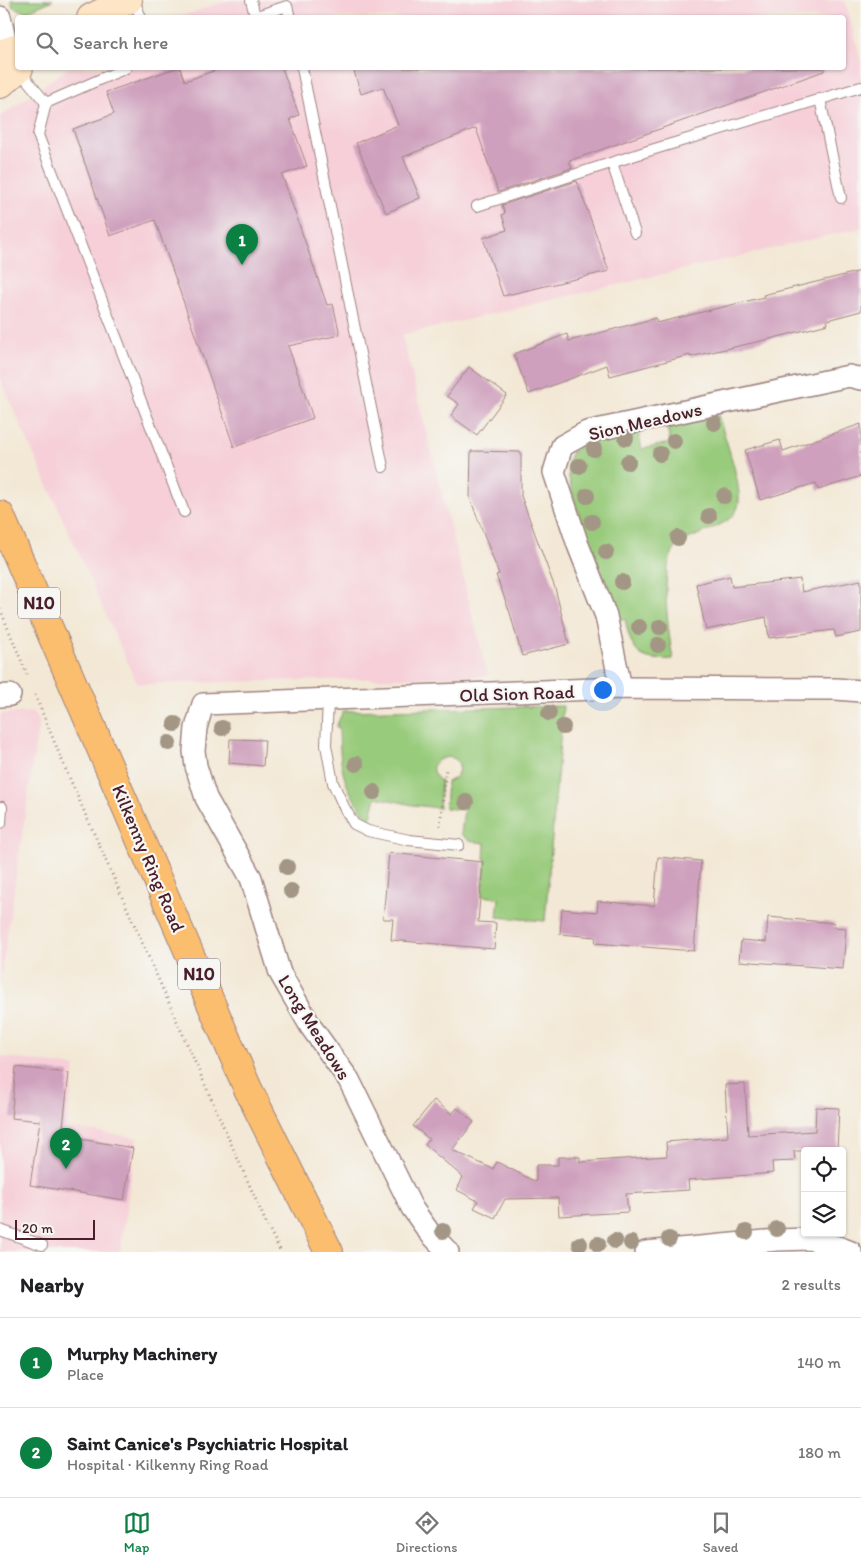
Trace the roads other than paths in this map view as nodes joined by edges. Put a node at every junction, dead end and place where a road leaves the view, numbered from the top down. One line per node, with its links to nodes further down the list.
1 (128, 0): 4 (main road)
2 (134, 0): 5 (lane)
3 (251, 0): 6 (lane)
4 (97, 15)
5 (140, 15)
6 (253, 15)
7 (259, 15): 8 (lane)
8 (289, 15)
9 (0, 17): 10 (street)
10 (10, 62)
11 (17, 70): 16 (lane)
12 (121, 70): 16 (lane)
13 (302, 70): 22 (lane)
14 (861, 87): 15 (lane)
15 (820, 99): 17 (lane); 18 (lane)
16 (46, 103): 23 (lane)
17 (612, 163): 19 (lane); 20 (lane)
18 (842, 198)
19 (478, 206)
20 (635, 233)
21 (861, 379): 25 (street, Sion Meadows)
22 (383, 467)
23 (184, 512)
24 (0, 515): 34 (highway, Kilkenny Ring Road / N10)
25 (621, 688): 26 (street, Old Sion Road); 27 (street, Old Sion Road)
26 (861, 691)
27 (328, 700): 28 (street, Old Sion Road); 31 (lane)
28 (203, 704): 35 (street, Long Meadows)
29 (2, 807): 30 (lane)
30 (0, 823)
31 (459, 845)
32 (0, 1230): 33 (lane)
33 (42, 1244)
34 (329, 1252)
35 (448, 1252)
36 (646, 1252): 37 (street)
37 (851, 1252)

